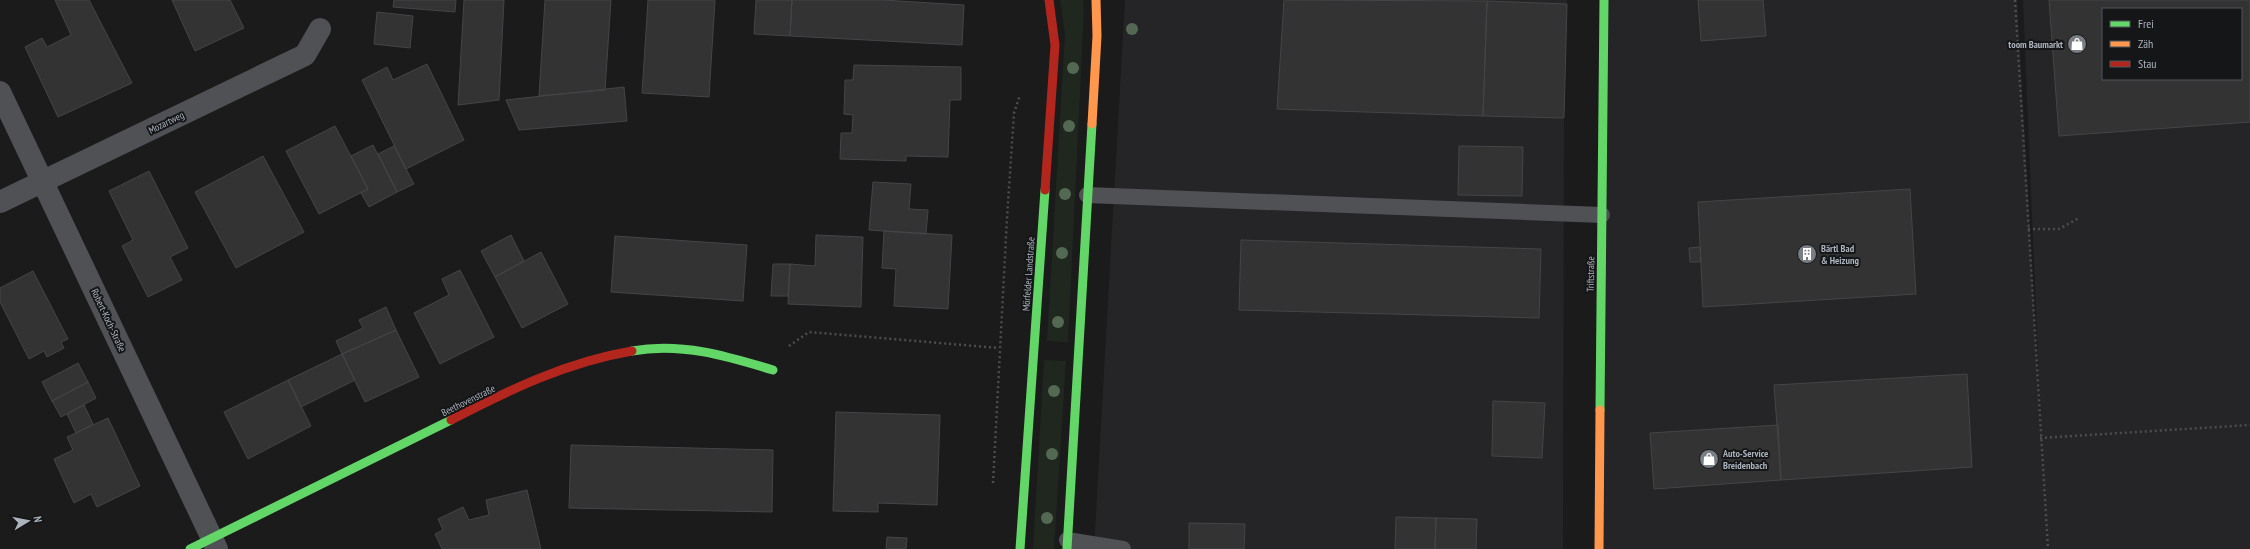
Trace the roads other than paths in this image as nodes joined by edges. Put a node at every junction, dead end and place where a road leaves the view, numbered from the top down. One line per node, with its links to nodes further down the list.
1 (1049, 0): 14 (street, Mörfelder Landstraße)
2 (1096, 0): 7 (street)
3 (1604, 0): 9 (street, Triftstraße)
4 (320, 29): 6 (street, Mozartweg)
5 (0, 92): 6 (street, Robert-Koch-Straße)
6 (44, 181): 8 (street, Mozartweg); 11 (street, Robert-Koch-Straße)
7 (1087, 195): 9 (lane); 12 (street)
8 (0, 202)
9 (1602, 215): 16 (street, Triftstraße)
10 (773, 370): 11 (street, Beethovenstraße)
11 (215, 544): 13 (street, Beethovenstraße)
12 (1067, 544): 15 (lane)
13 (190, 549)
14 (1020, 549)
15 (1123, 549)
16 (1599, 549)

